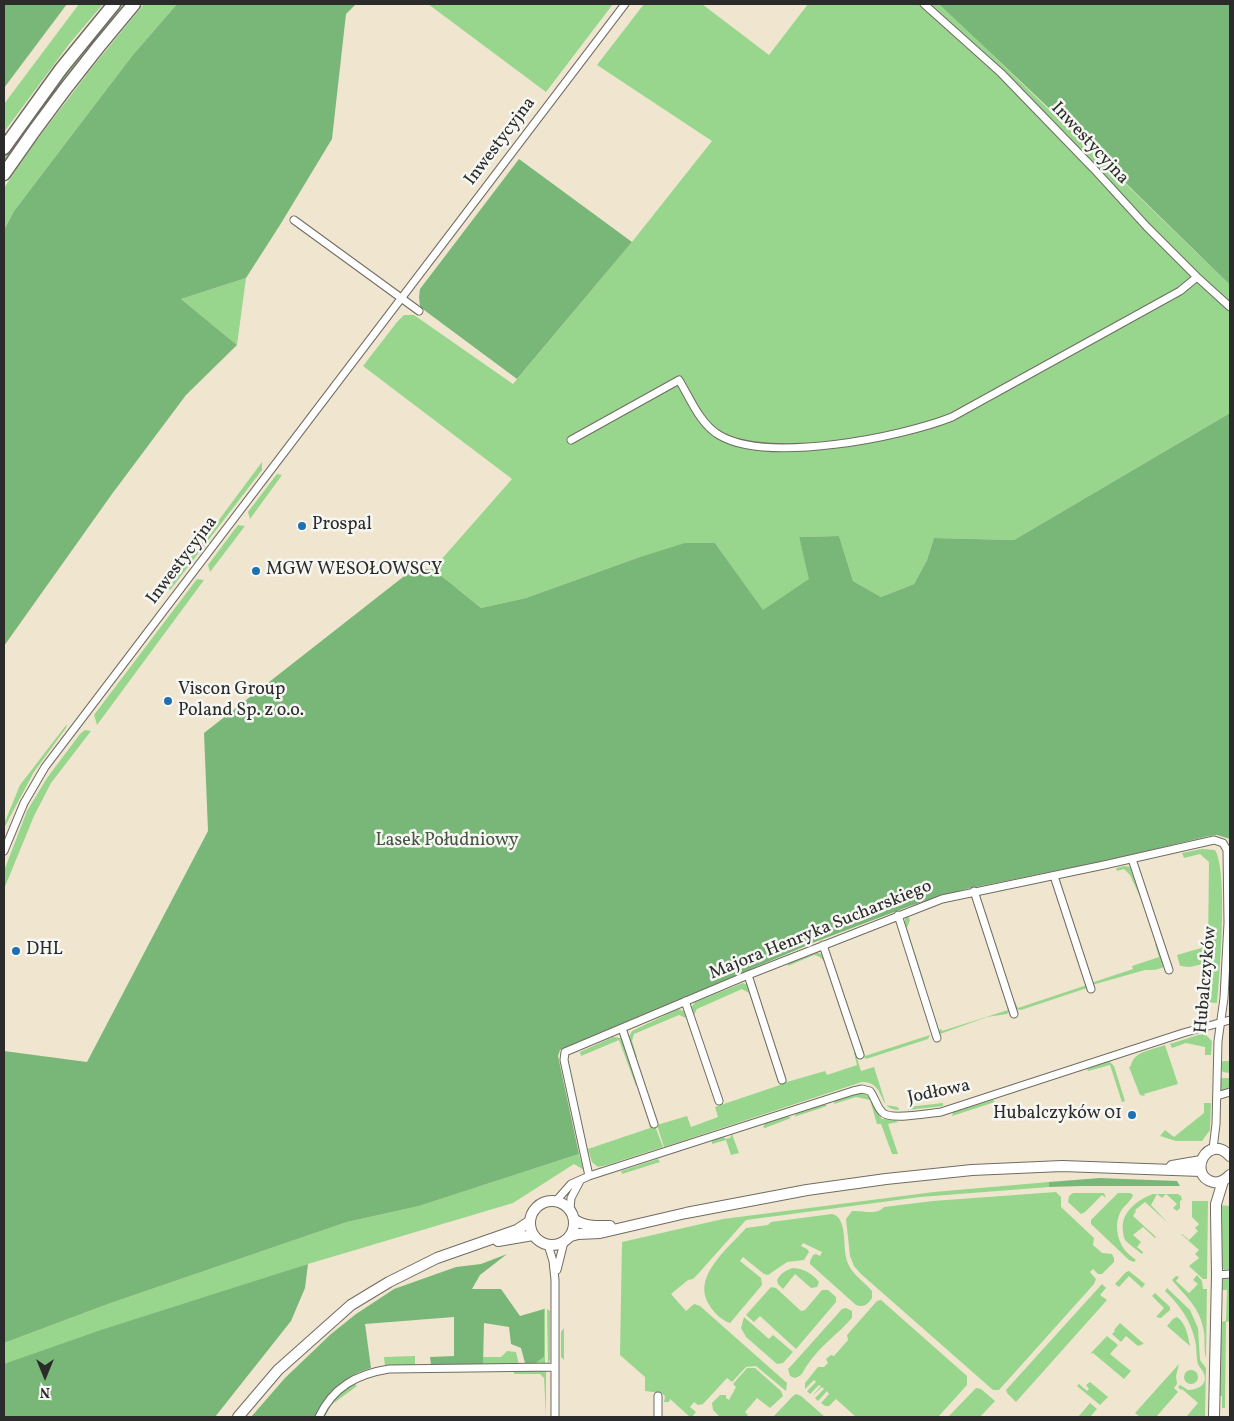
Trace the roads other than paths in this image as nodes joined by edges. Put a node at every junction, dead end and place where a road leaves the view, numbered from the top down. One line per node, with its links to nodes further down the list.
1 (114, 4): 5 (highway)
2 (134, 4): 6 (highway)
3 (625, 4): 9 (street, Inwestycyjna)
4 (924, 4): 8 (street, Inwestycyjna)
5 (4, 148)
6 (4, 174)
7 (294, 220): 9 (street)
8 (1197, 277): 10 (street, Inwestycyjna); 12 (street)
9 (402, 298): 11 (street); 14 (street, Inwestycyjna)
10 (1230, 307)
11 (419, 311)
12 (571, 440)
13 (1221, 842): 15 (street, Majora Henryka Sucharskiego); 26 (street, Hubalczyków)
14 (4, 851)
15 (1132, 860): 16 (street, Majora Henryka Sucharskiego); 20 (street)
16 (1054, 876): 17 (street, Majora Henryka Sucharskiego); 22 (street)
17 (974, 891): 18 (street, Majora Henryka Sucharskiego); 24 (street)
18 (898, 915): 19 (street, Majora Henryka Sucharskiego); 28 (street)
19 (823, 945): 21 (street, Majora Henryka Sucharskiego); 29 (street)
20 (1169, 970)
21 (748, 975): 23 (street, Majora Henryka Sucharskiego); 30 (street)
22 (1091, 988)
23 (685, 1001): 27 (street, Majora Henryka Sucharskiego); 33 (street)
24 (1014, 1014)
25 (1230, 1020): 26 (street, Jodłowa)
26 (1220, 1023): 32 (street, Hubalczyków); 38 (street, Jodłowa)
27 (622, 1028): 34 (street); 38 (street, Majora Henryka Sucharskiego)
28 (937, 1038)
29 (860, 1055)
30 (782, 1080)
31 (1230, 1092): 32 (street)
32 (1217, 1096): 35 (street, Hubalczyków)
33 (719, 1101)
34 (654, 1124)
35 (1217, 1149): 36 (main road); 37 (main road)
36 (1230, 1156)
37 (1201, 1166): 41 (main road); 47 (main road)
38 (588, 1176): 40 (street, Jodłowa)
39 (1227, 1178): 41 (main road); 43 (main road)
40 (580, 1180): 42 (street, Jodłowa); 44 (street)
41 (1210, 1181): 43 (main road)
42 (556, 1201): 44 (main road); 46 (main road)
43 (1216, 1204): 53 (main road)
44 (570, 1210): 45 (main road)
45 (574, 1220): 47 (main road); 49 (main road)
46 (529, 1222): 48 (main road); 50 (main road)
47 (621, 1227): 49 (main road)
48 (533, 1235): 50 (main road); 51 (main road)
49 (568, 1239): 51 (main road); 54 (street)
50 (480, 1244): 57 (main road)
51 (548, 1245): 54 (street)
52 (1230, 1274): 53 (street)
53 (1217, 1275): 61 (main road)
54 (555, 1280): 55 (street)
55 (555, 1367): 58 (street); 59 (street)
56 (658, 1396): 60 (street)
57 (238, 1417)
58 (319, 1417)
59 (555, 1417)
60 (658, 1417)
61 (1214, 1417)

